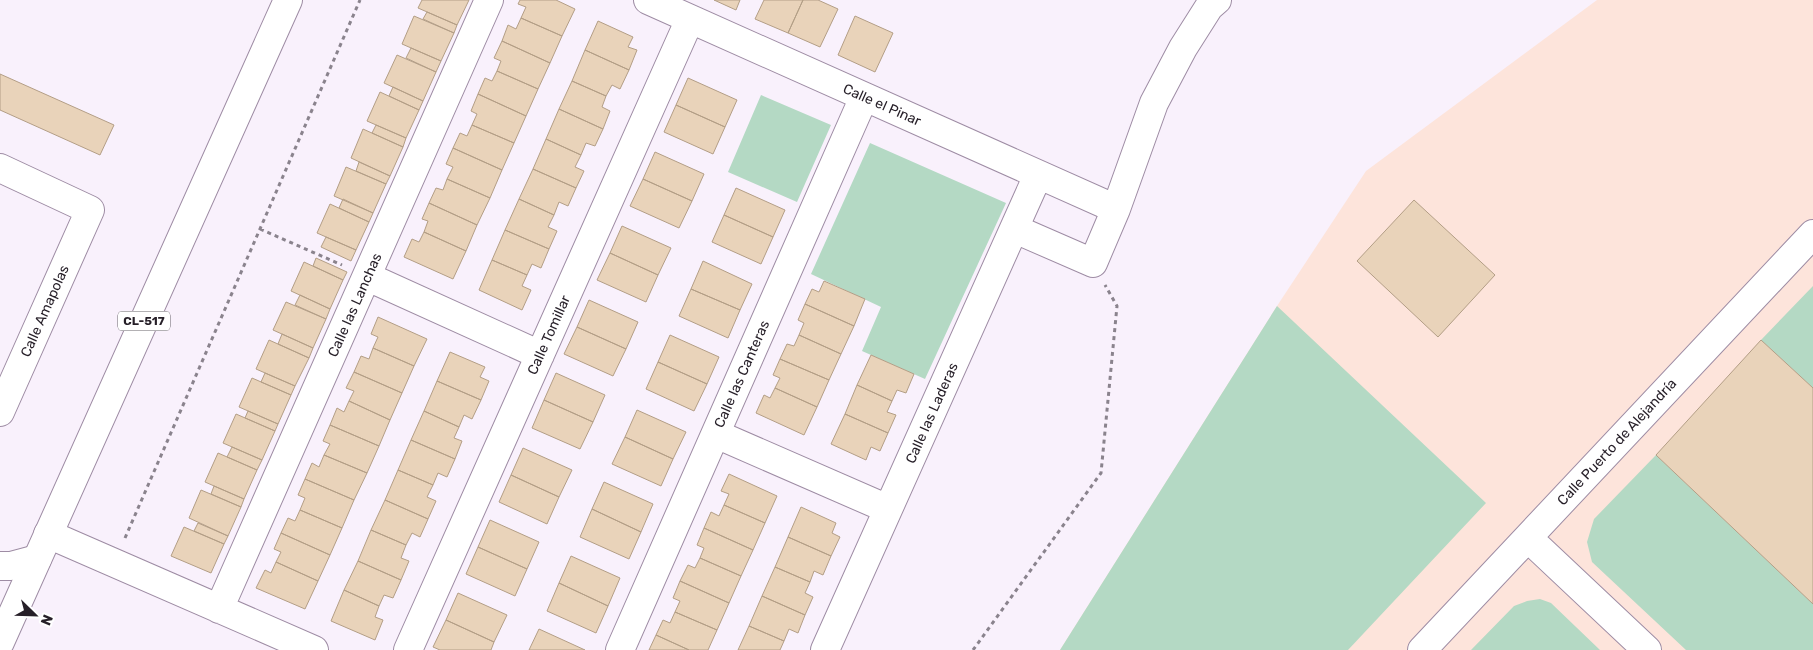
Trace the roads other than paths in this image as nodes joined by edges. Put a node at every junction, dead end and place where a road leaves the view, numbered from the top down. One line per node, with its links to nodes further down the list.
1 (288, 0): 17 (street, CL-517)
2 (489, 0): 12 (street, Calle las Lanchas)
3 (648, 0): 5 (street, Calle el Pinar)
4 (1217, 0): 9 (street)
5 (690, 19): 6 (street, Calle el Pinar); 13 (street, Calle Tomillar)
6 (864, 97): 8 (street, Calle el Pinar); 15 (street, Calle las Canteras)
7 (0, 168): 14 (street, Calle Amapolas)
8 (1038, 175): 9 (street, Calle el Pinar); 10 (street, Calle las Laderas)
9 (1116, 209): 10 (street)
10 (1015, 229): 16 (street, Calle las Laderas)
11 (1813, 234): 18 (street, Calle Puerto de Alejandría)
12 (359, 273): 13 (street); 21 (street, Calle las Lanchas)
13 (540, 354): 24 (street, Calle Tomillar)
14 (0, 412)
15 (716, 434): 16 (street); 25 (street, Calle las Canteras)
16 (888, 509): 26 (street, Calle las Laderas)
17 (48, 534): 19 (street, CL-517); 21 (street)
18 (1528, 538): 27 (street, Calle Puerto de Alejandría); 28 (street)
19 (37, 559): 20 (street); 22 (street, CL-517)
20 (0, 566)
21 (220, 609): 23 (street)
22 (1, 638)
23 (314, 650)
24 (408, 650)
25 (620, 650)
26 (825, 650)
27 (1422, 650)
28 (1647, 650)

